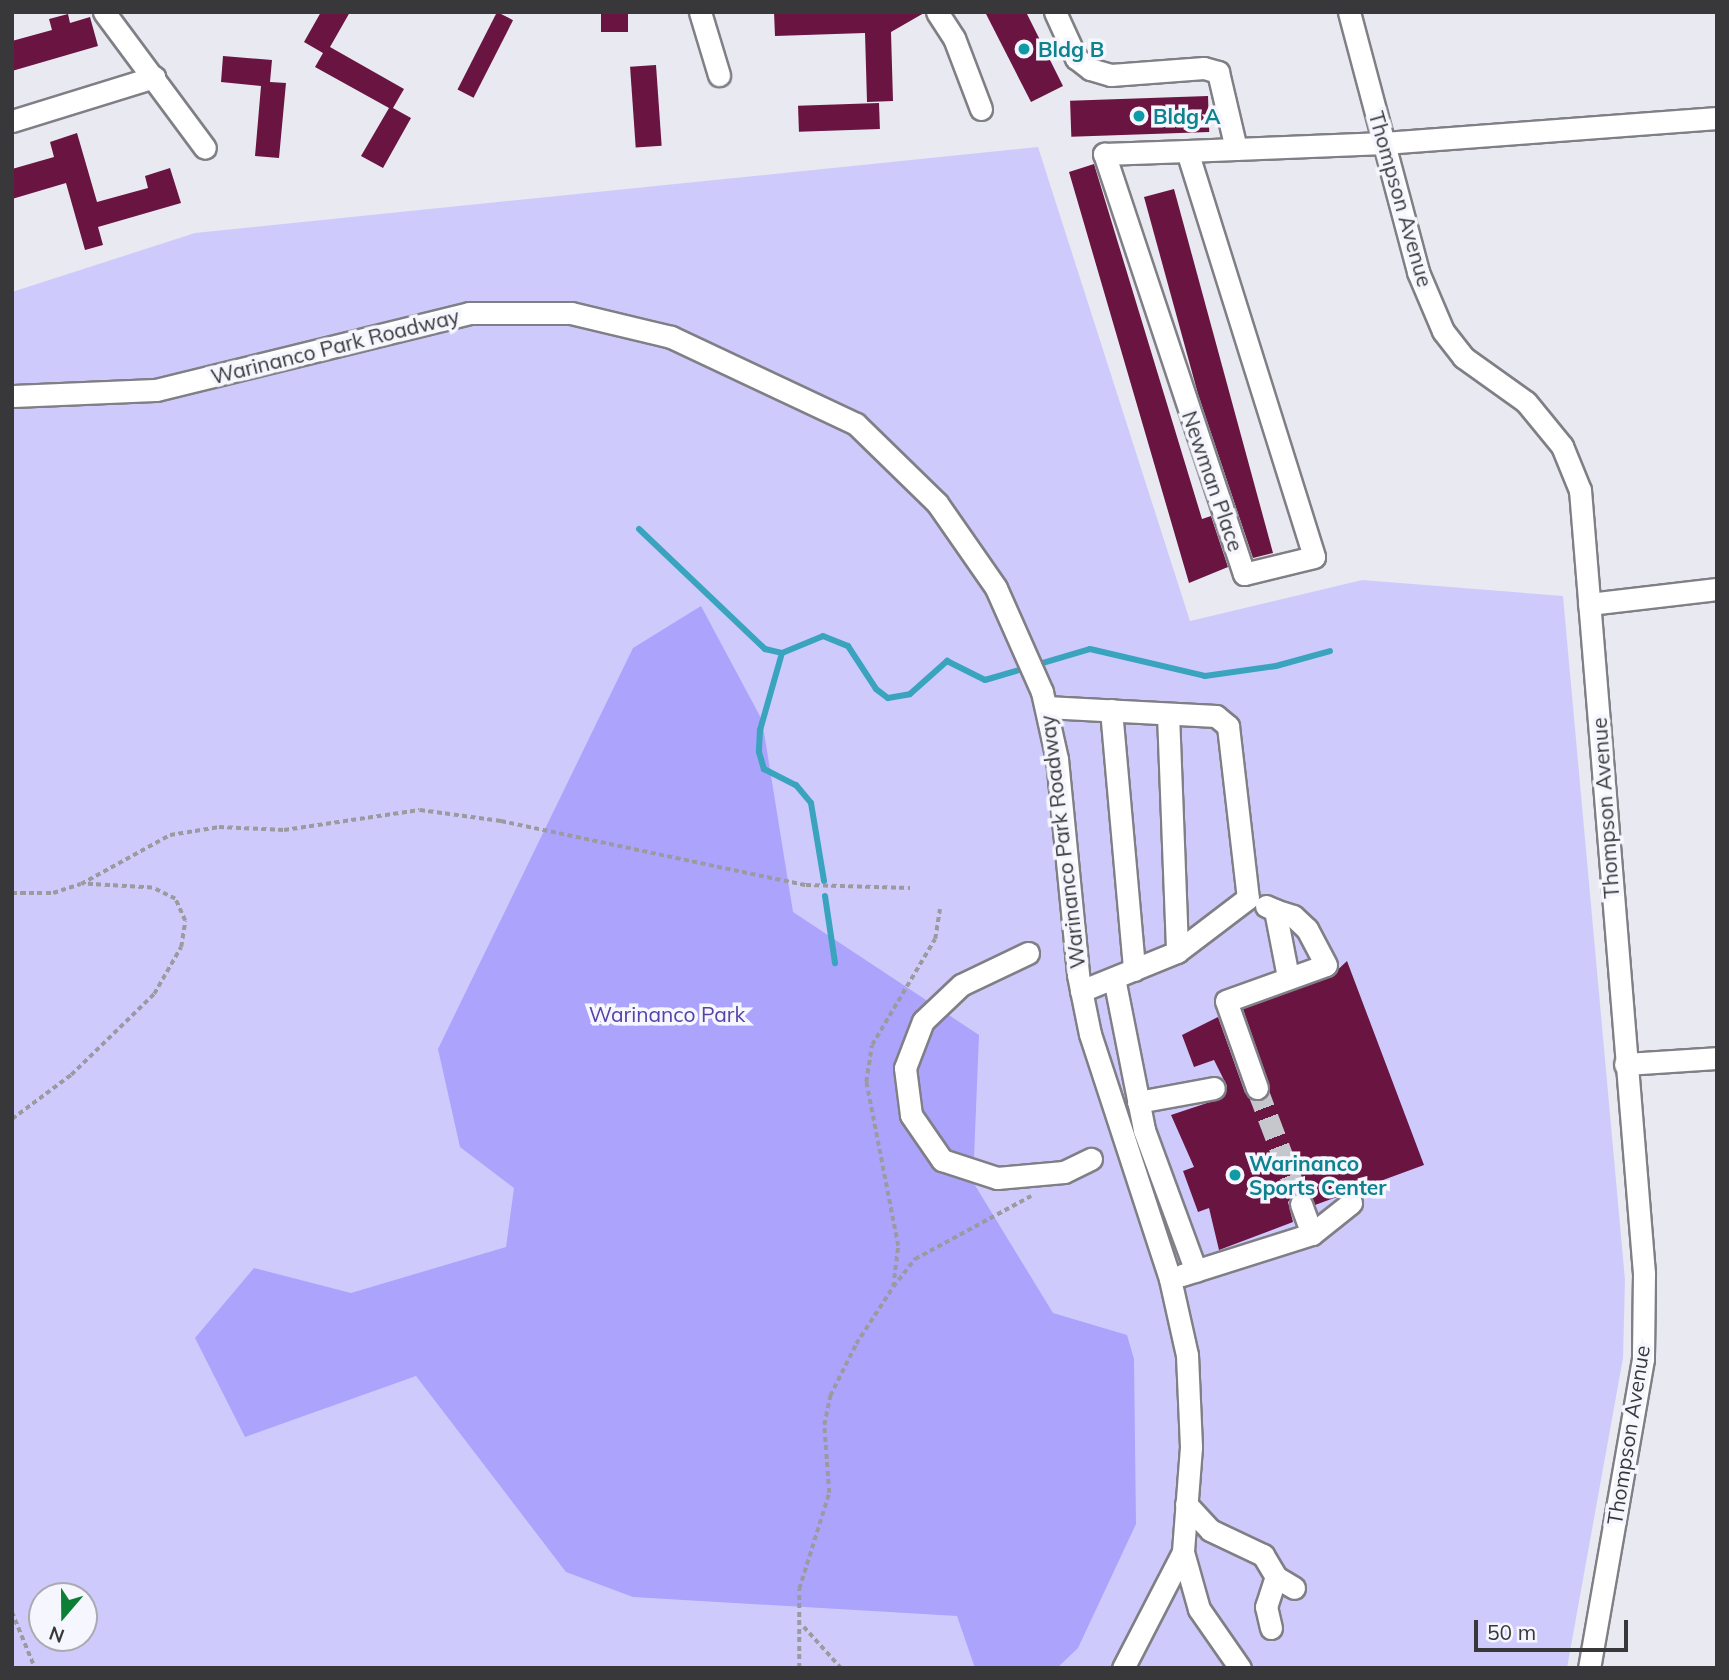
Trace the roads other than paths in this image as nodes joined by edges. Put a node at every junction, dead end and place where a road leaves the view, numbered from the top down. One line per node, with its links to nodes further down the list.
1 (104, 12): 7 (street)
2 (700, 12): 6 (street)
3 (937, 12): 8 (street)
4 (1055, 12): 13 (street)
5 (1349, 12): 11 (street, Thompson Avenue)
6 (719, 75)
7 (154, 77): 10 (street); 12 (street)
8 (982, 109)
9 (1717, 118): 11 (street, Newman Place)
10 (12, 121)
11 (1384, 143): 13 (street, Newman Place); 17 (street, Thompson Avenue)
12 (205, 148)
13 (1236, 149): 14 (street, Newman Place)
14 (1187, 151): 14 (street, Newman Place)
15 (12, 396): 18 (street, Warinanco Park Roadway)
16 (1717, 589): 17 (street)
17 (1588, 604): 30 (street, Thompson Avenue)
18 (1044, 699): 19 (street); 28 (street, Warinanco Park Roadway)
19 (1111, 710): 20 (street); 25 (street)
20 (1168, 714): 21 (street); 23 (street)
21 (1248, 898): 22 (street); 23 (street)
22 (1275, 910): 26 (street); 26 (street)
23 (1177, 952): 25 (street)
24 (1028, 953): 34 (street)
25 (1134, 970): 27 (street)
26 (1288, 977): 32 (street)
27 (1114, 978): 28 (street); 33 (street)
28 (1081, 991): 39 (street, Warinanco Park Roadway)
29 (1717, 1058): 30 (street)
30 (1625, 1064): 45 (street, Thompson Avenue)
31 (1214, 1088): 33 (street)
32 (1256, 1088)
33 (1138, 1102): 38 (street)
34 (1091, 1159)
35 (1351, 1203): 37 (street)
36 (1301, 1204): 37 (street)
37 (1312, 1234): 38 (street)
38 (1196, 1271): 39 (street)
39 (1170, 1279): 40 (street, Warinanco Park Roadway)
40 (1186, 1504): 41 (street, Warinanco Park Roadway); 42 (street)
41 (1183, 1552): 43 (street, Warinanco Park Roadway); 44 (street, Warinanco Park Roadway)
42 (1271, 1628)
43 (1123, 1668)
44 (1240, 1668)
45 (1589, 1668)

